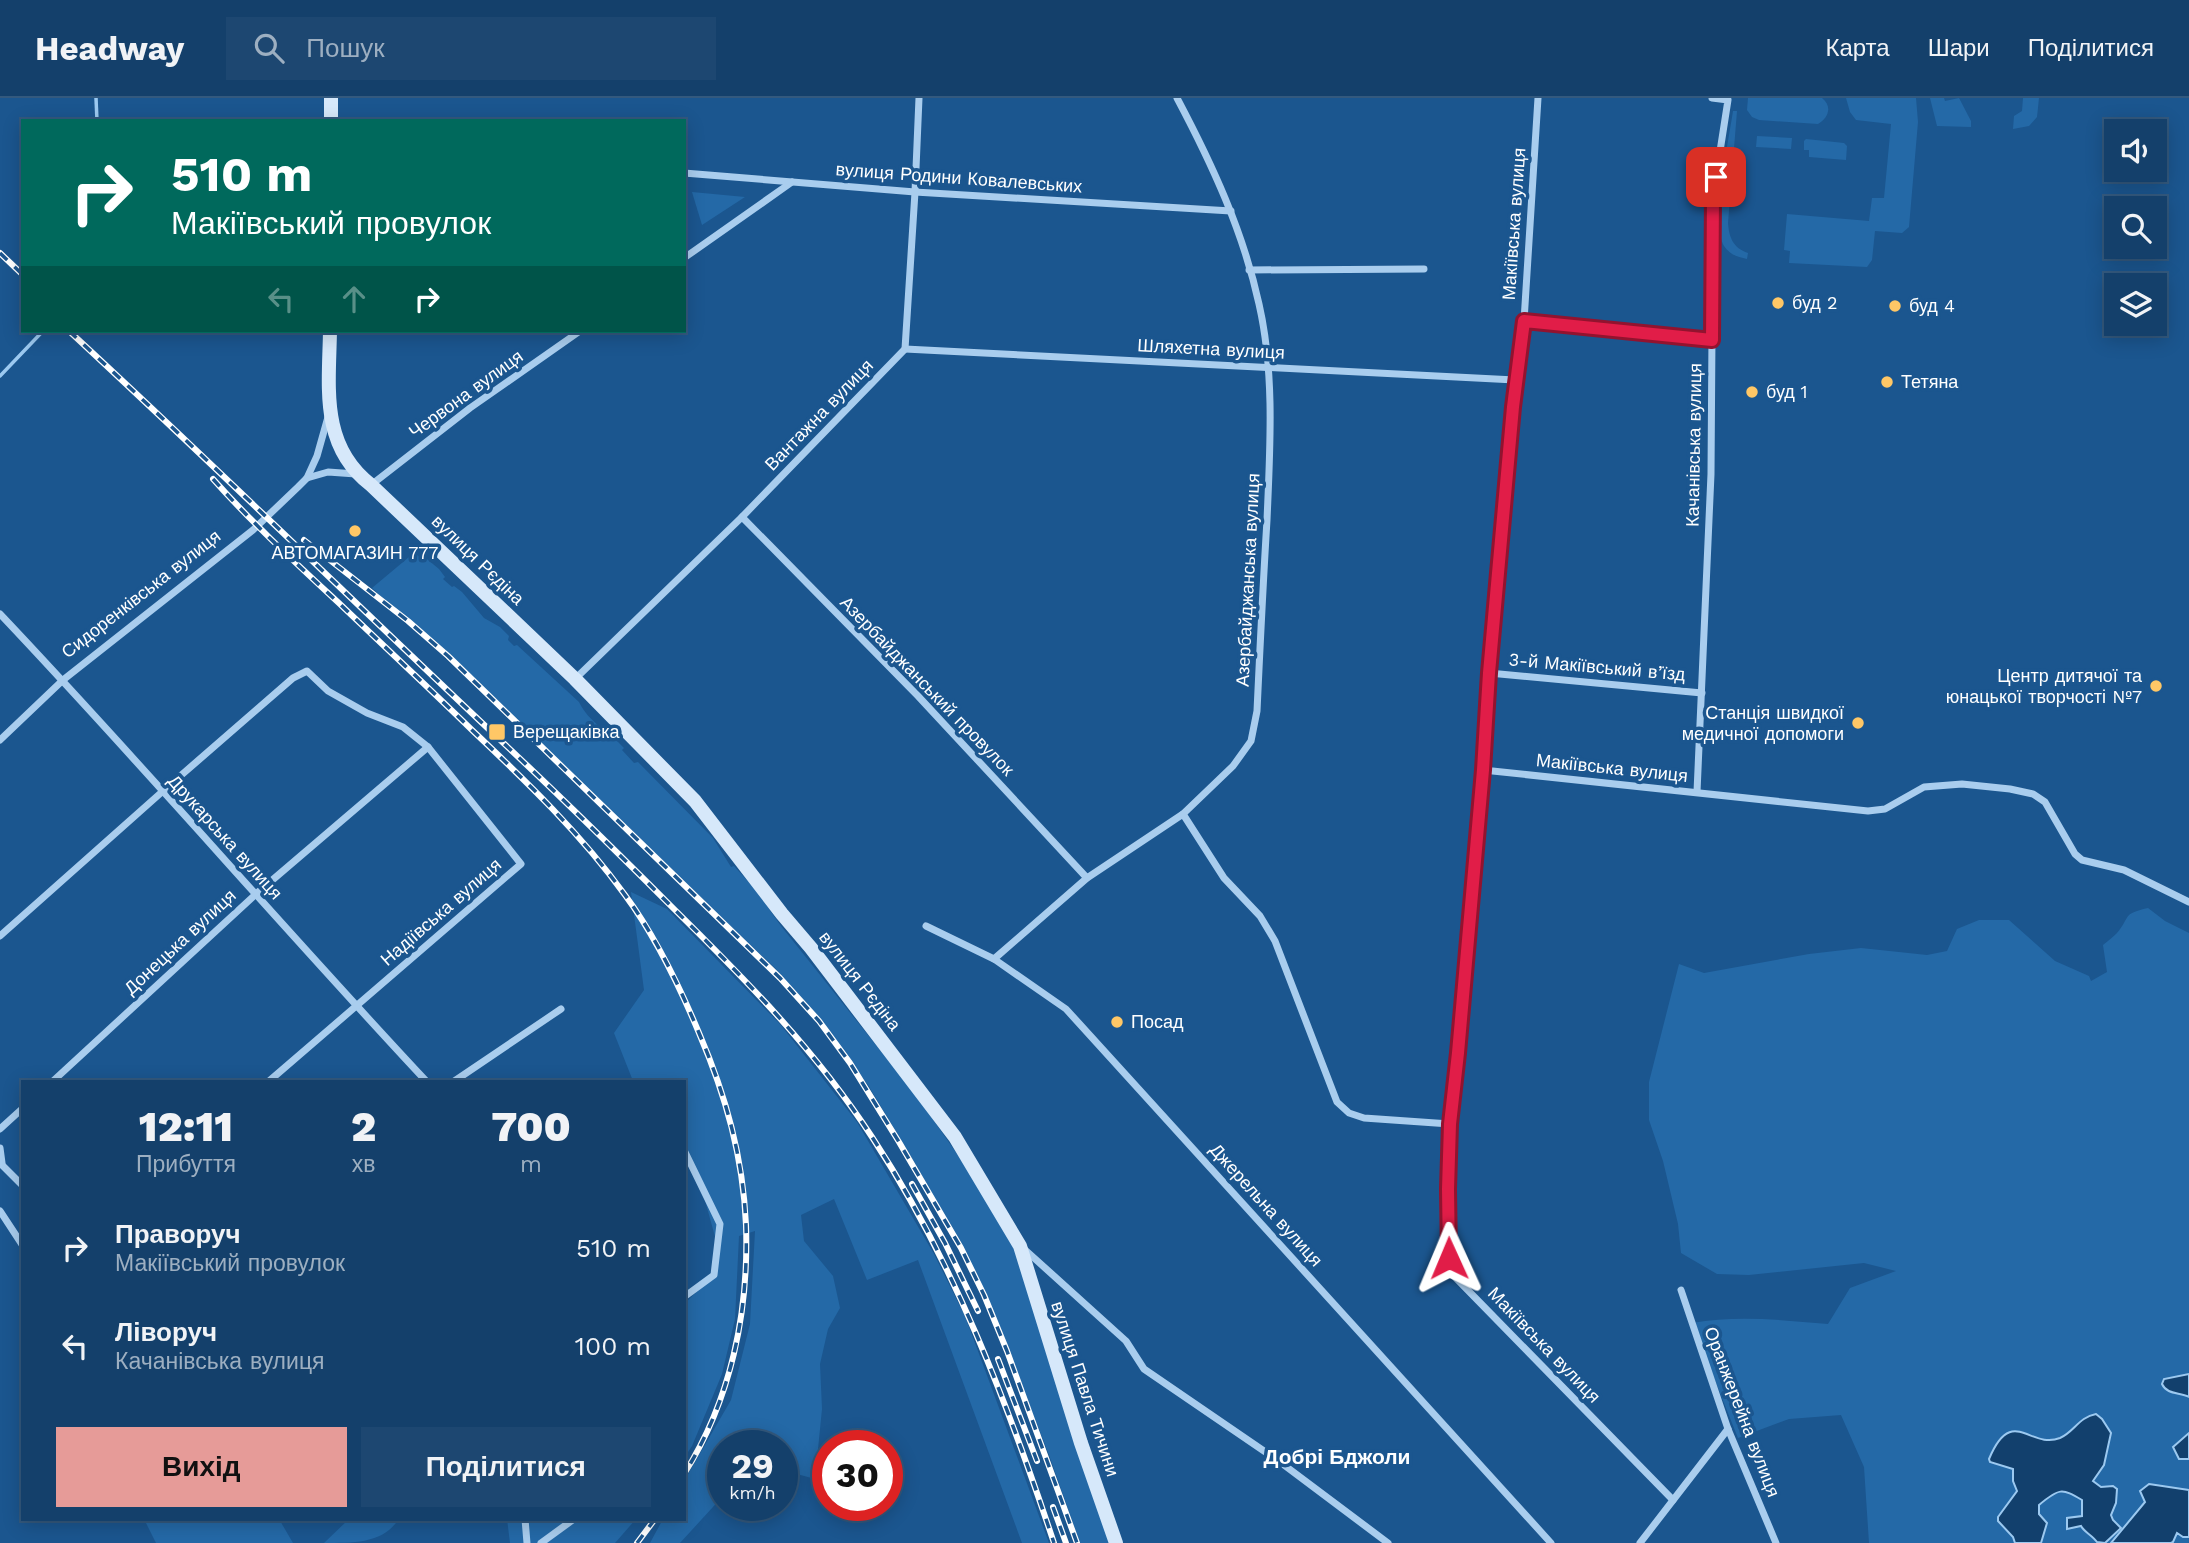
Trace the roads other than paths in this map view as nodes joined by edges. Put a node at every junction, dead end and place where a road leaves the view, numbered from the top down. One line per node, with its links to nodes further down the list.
1 (331, 98): 7 (main road)
2 (919, 98): 10 (street)
3 (1177, 98): 11 (street, Азербайджанська вулиця)
4 (1538, 98): 15 (street, Макіївська вулиця)
5 (1712, 98): 6 (street, Качанівська вулиця)
6 (1730, 99): 18 (street, Качанівська вулиця)
7 (331, 119)
8 (686, 173): 9 (street, вулиця Родини Ковалевських)
9 (792, 183): 10 (street, вулиця Родини Ковалевських); 12 (street)
10 (915, 192): 11 (street, вулиця Родини Ковалевських); 19 (street)
11 (1231, 211): 14 (street, Азербайджанська вулиця)
12 (686, 257)
13 (1424, 269): 14 (street)
14 (1249, 270): 20 (street, Азербайджанська вулиця)
15 (1524, 321): 18 (street); 21 (street, Макіївська вулиця)
16 (330, 333): 22 (main road, Сидоренківська вулиця)
17 (577, 333): 25 (street, Червона вулиця)
18 (1712, 340): 31 (street, Качанівська вулиця)
19 (905, 349): 20 (street, Шляхетна вулиця); 26 (street, Вантажна вулиця)
20 (1269, 367): 21 (street, Шляхетна вулиця); 37 (street, Азербайджанська вулиця)
21 (1515, 380): 28 (street, Макіївська вулиця)
22 (329, 411): 23 (main road, вулиця Рєдіна); 24 (street, Сидоренківська вулиця)
23 (356, 474): 24 (street); 25 (main road, вулиця Рєдіна)
24 (306, 478): 30 (street, Сидоренківська вулиця)
25 (371, 485): 29 (main road, вулиця Рєдіна)
26 (742, 517): 29 (street, Вантажна вулиця); 38 (street, Азербайджанський провулок)
27 (0, 614): 30 (street, Друкарська вулиця)
28 (1489, 673): 31 (street, 3-й Макіївський в’їзд); 34 (street, Макіївська вулиця)
29 (575, 679): 59 (main road, вулиця Рєдіна)
30 (63, 680): 32 (street, Сидоренківська вулиця); 35 (street, Друкарська вулиця)
31 (1702, 693): 36 (street, Качанівська вулиця)
32 (0, 740)
33 (428, 747): 35 (street); 39 (street, Донецька вулиця); 44 (street, Надіївська вулиця)
34 (1483, 770): 36 (street, Макіївська вулиця); 51 (street, Макіївська вулиця)
35 (163, 791): 39 (street, Друкарська вулиця); 42 (street)
36 (1697, 792): 40 (street, Макіївська вулиця)
37 (1183, 814): 38 (street, Азербайджанська вулиця); 51 (street)
38 (1087, 878): 43 (street, Азербайджанська вулиця)
39 (256, 894): 44 (street, Друкарська вулиця); 46 (street, Донецька вулиця)
40 (2189, 902)
41 (926, 926): 43 (street, Джерельна вулиця)
42 (0, 936)
43 (994, 959): 70 (street, Джерельна вулиця)
44 (356, 1006): 47 (street, Надіївська вулиця); 48 (street, Друкарська вулиця)
45 (561, 1009): 49 (street)
46 (54, 1080)
47 (270, 1080)
48 (424, 1080)
49 (456, 1080)
50 (21, 1110): 52 (street)
51 (1450, 1124): 63 (street, Макіївська вулиця)
52 (0, 1129)
53 (0, 1148): 55 (street)
54 (686, 1152): 61 (street)
55 (1, 1163): 56 (street)
56 (21, 1184)
57 (0, 1211): 58 (street)
58 (21, 1243)
59 (1020, 1245): 68 (main road, вулиця Павла Тичини); 69 (street, вулиця Рєдіна)
60 (1681, 1290): 62 (street, Оранжерейна вулиця)
61 (686, 1295)
62 (1728, 1429): 63 (street); 72 (street, Оранжерейна вулиця)
63 (1672, 1500): 71 (street)
64 (525, 1521): 66 (street)
65 (571, 1521): 67 (street)
66 (527, 1543)
67 (541, 1543)
68 (1116, 1543)
69 (1388, 1543)
70 (1551, 1543)
71 (1640, 1543)
72 (1776, 1543)

